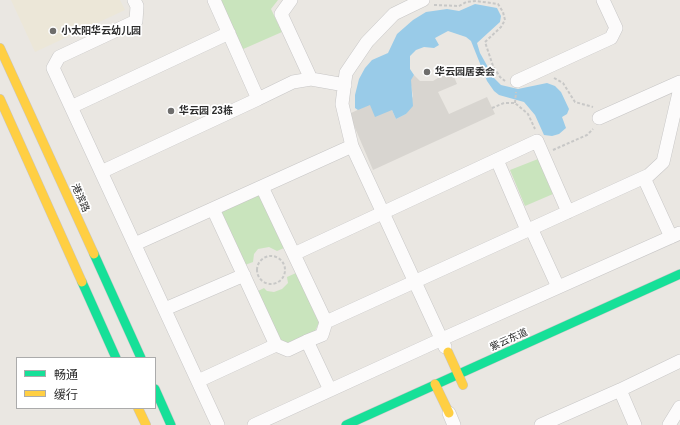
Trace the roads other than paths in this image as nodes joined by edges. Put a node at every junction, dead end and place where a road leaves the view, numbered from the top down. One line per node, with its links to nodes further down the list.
1 (134, 0): 15 (street)
2 (214, 0): 6 (street)
3 (291, 0): 8 (street)
4 (603, 0): 9 (street)
5 (427, 2): 11 (street)
6 (229, 33): 14 (street); 15 (street)
7 (0, 48): 40 (main road, 港滨路)
8 (311, 79): 11 (street); 14 (street)
9 (517, 81)
10 (680, 82): 16 (street)
11 (345, 86): 17 (street)
12 (680, 88): 20 (street)
13 (0, 99): 39 (main road)
14 (258, 99): 19 (street)
15 (71, 107): 19 (street)
16 (599, 118)
17 (352, 146): 21 (street); 23 (street)
18 (497, 160): 23 (street); 24 (street); 25 (street)
19 (101, 172): 27 (street)
20 (644, 178): 24 (street); 26 (street)
21 (262, 187): 22 (street); 28 (street)
22 (213, 209): 27 (street); 30 (street)
23 (384, 212): 28 (street); 31 (street)
24 (568, 212): 25 (street)
25 (529, 229): 31 (street); 32 (street)
26 (675, 235): 32 (street)
27 (135, 244): 33 (street)
28 (294, 254): 34 (street)
29 (680, 274): 42 (main road, 紫云东道)
30 (244, 275): 33 (street); 37 (street)
31 (415, 280): 34 (street); 35 (street)
32 (558, 287): 35 (street)
33 (165, 309): 43 (street)
34 (326, 322): 36 (street)
35 (442, 338): 38 (street); 45 (street)
36 (307, 341): 37 (street); 45 (street)
37 (276, 345): 43 (street)
38 (448, 352): 42 (main road)
39 (116, 357)
40 (141, 357)
41 (680, 361): 46 (street)
42 (458, 374): 44 (main road, 紫云东道); 48 (main road)
43 (198, 381): 54 (street)
44 (435, 384): 48 (main road); 56 (main road, 紫云东道)
45 (330, 390): 55 (street)
46 (620, 390): 58 (street); 59 (street)
47 (156, 392): 53 (main road)
48 (437, 397): 51 (main road)
49 (680, 407): 60 (street)
50 (138, 409): 52 (main road)
51 (449, 413): 57 (street)
52 (146, 425)
53 (171, 425)
54 (218, 425)
55 (254, 425)
56 (346, 425)
57 (454, 425)
58 (542, 425)
59 (635, 425)
60 (669, 425)

